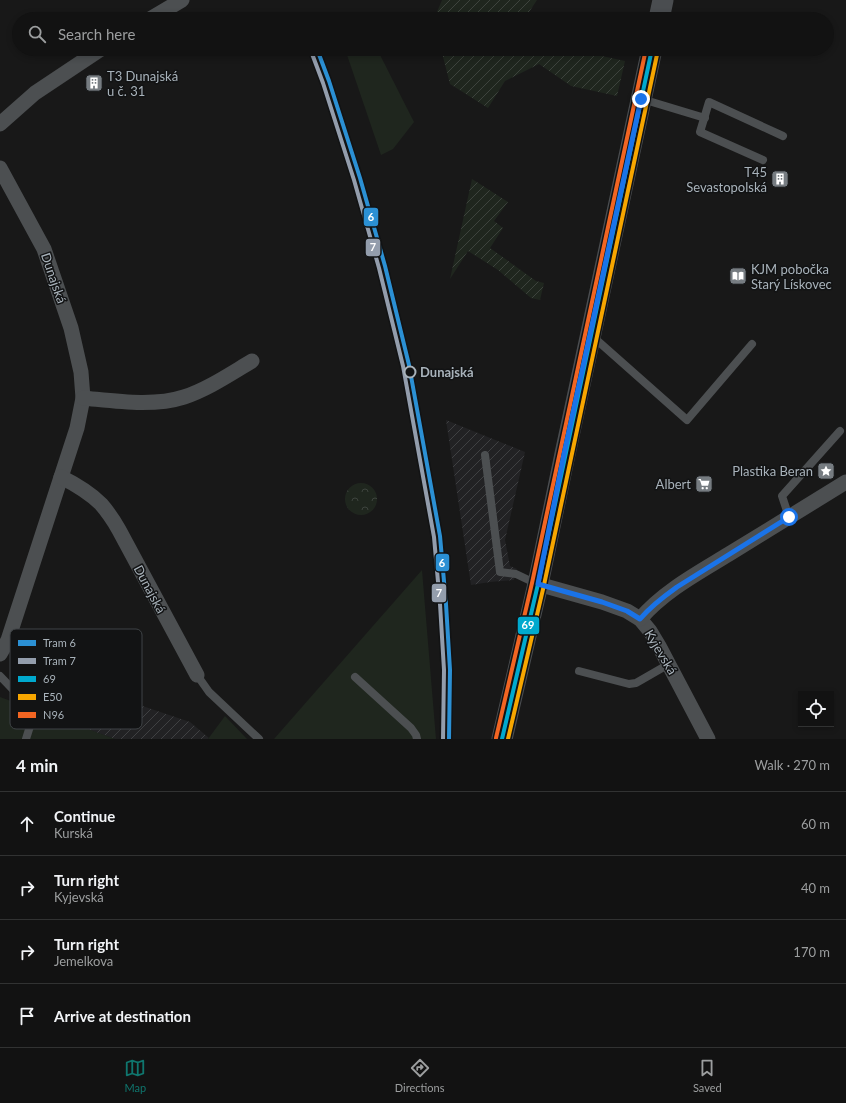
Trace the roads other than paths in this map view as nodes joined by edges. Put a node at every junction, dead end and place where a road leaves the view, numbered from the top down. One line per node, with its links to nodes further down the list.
1 (182, 0): 3 (street)
2 (663, 0): 4 (street)
3 (162, 12)
4 (660, 12)
5 (90, 56): 9 (street)
6 (650, 56): 7 (street)
7 (641, 99): 8 (lane); 13 (street)
8 (704, 118): 10 (lane); 11 (lane)
9 (0, 124)
10 (783, 136)
11 (763, 160)
12 (0, 168): 16 (street, Dunajská)
13 (590, 334): 14 (lane); 22 (street)
14 (752, 344)
15 (252, 361): 16 (street)
16 (83, 398): 19 (street, Dunajská)
17 (840, 431): 21 (lane)
18 (485, 454): 22 (lane)
19 (61, 477): 24 (street, Dunajská); 29 (street, Dunajská)
20 (846, 482): 21 (street)
21 (789, 517): 23 (street)
22 (538, 584): 23 (street, Kyjevská); 37 (street)
23 (640, 619): 27 (street, Kyjevská)
24 (12, 629)
25 (10, 634): 26 (street, Dunajská)
26 (0, 654)
27 (669, 664): 28 (lane); 38 (street, Kyjevská)
28 (579, 671)
29 (197, 675): 35 (lane)
30 (0, 676): 32 (lane)
31 (355, 676): 36 (lane)
32 (10, 686)
33 (29, 729): 34 (lane)
34 (26, 739)
35 (259, 739)
36 (417, 739)
37 (502, 739)
38 (708, 739)

